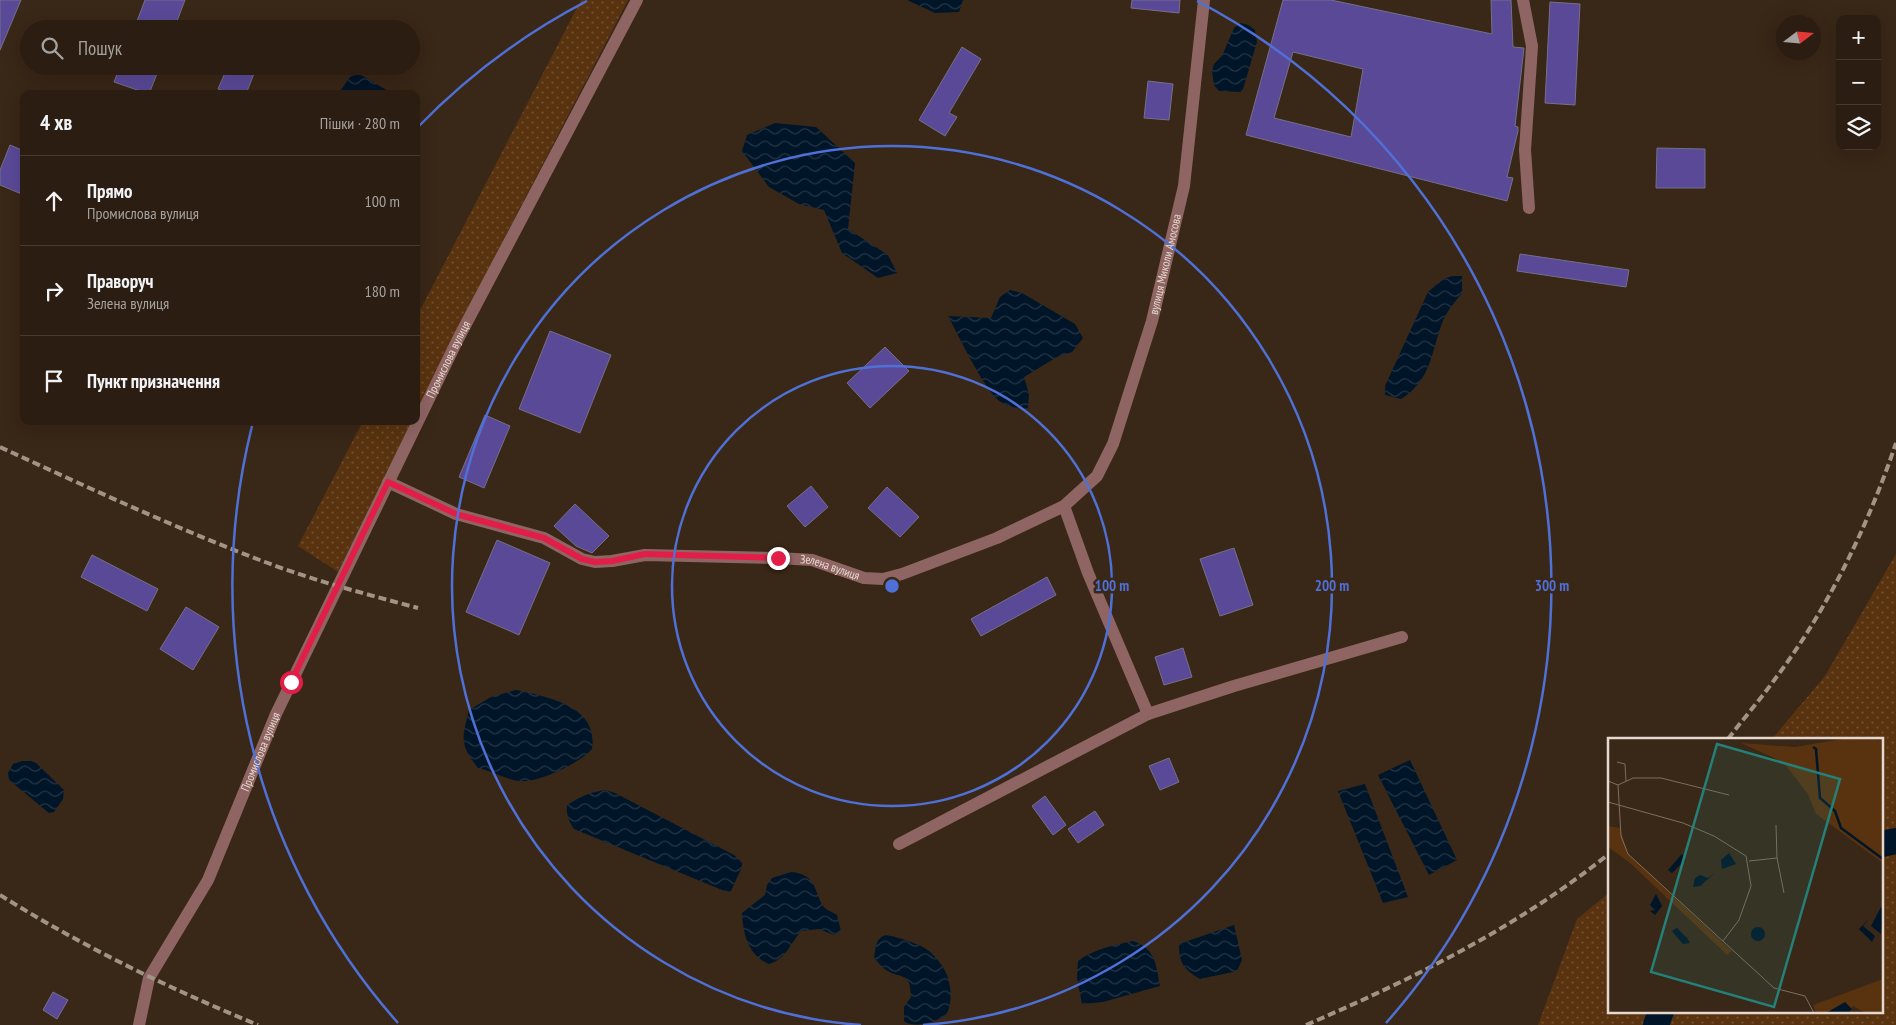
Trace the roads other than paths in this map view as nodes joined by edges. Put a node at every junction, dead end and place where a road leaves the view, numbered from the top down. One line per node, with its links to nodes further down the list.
1 (637, 0): 5 (street, Промислова вулиця)
2 (1204, 0): 8 (street, вулиця Миколи Амосова)
3 (1522, 0): 4 (street)
4 (1529, 208)
5 (420, 417)
6 (416, 425): 7 (street, Промислова вулиця)
7 (388, 482): 8 (street, Зелена вулиця); 12 (street, Промислова вулиця)
8 (1064, 506): 10 (street)
9 (1402, 637): 10 (street)
10 (1148, 714): 11 (street)
11 (900, 844)
12 (139, 1025)

